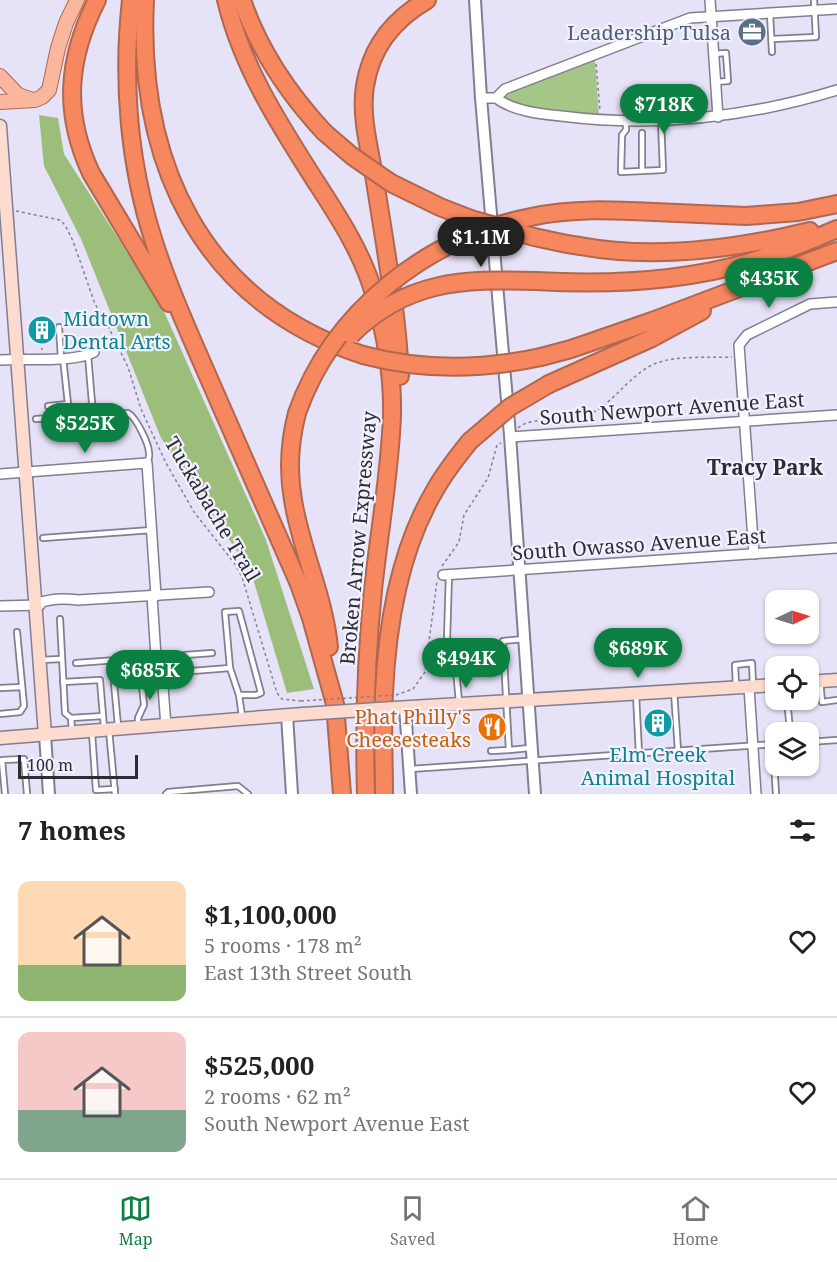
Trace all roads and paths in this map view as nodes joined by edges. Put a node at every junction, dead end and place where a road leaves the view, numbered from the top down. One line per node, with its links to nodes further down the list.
1 (77, 0): 22 (main road)
2 (97, 0): 40 (highway)
3 (131, 0): 40 (highway, Broken Arrow Expressway)
4 (145, 0): 37 (highway, bridge)
5 (226, 0): 53 (highway, Broken Arrow Expressway)
6 (242, 0): 35 (highway, bridge)
7 (427, 0): 53 (highway)
8 (475, 0): 20 (street)
9 (710, 0): 14 (street)
10 (814, 0): 12 (lane)
11 (837, 9): 12 (street)
12 (815, 10): 13 (street); 15 (lane)
13 (770, 13): 14 (street); 15 (lane)
14 (711, 17): 17 (street); 24 (street)
15 (772, 39): 16 (lane)
16 (772, 52)
17 (596, 54): 21 (street); 25 (path)
18 (0, 76): 22 (main road)
19 (837, 90): 24 (street)
20 (481, 98): 21 (street); 52 (street)
21 (496, 98): 25 (street)
22 (35, 100): 23 (main road)
23 (0, 102)
24 (718, 117): 26 (street)
25 (601, 120): 27 (street)
26 (661, 121): 27 (street); 30 (lane)
27 (626, 122): 30 (lane)
28 (0, 126): 32 (main road)
29 (642, 133): 30 (lane)
30 (642, 171)
31 (837, 206): 35 (highway); 48 (highway, bridge)
32 (4, 224): 45 (main road); 95 (path, Tuckabache Trail)
33 (837, 225): 35 (highway)
34 (837, 229): 48 (highway, bridge)
35 (693, 250)
36 (837, 252): 37 (highway)
37 (753, 283): 129 (highway, bridge)
38 (837, 302): 51 (street)
39 (59, 327): 43 (lane)
40 (192, 339): 93 (highway, Broken Arrow Expressway)
41 (91, 354): 43 (street); 46 (lane)
42 (724, 357): 52 (path, Tuckabache Trail)
43 (62, 358): 45 (street); 47 (lane)
44 (0, 360): 45 (street)
45 (17, 360): 55 (main road)
46 (92, 403)
47 (48, 406)
48 (300, 414): 93 (highway)
49 (837, 415): 51 (street, South Newport Avenue East)
50 (36, 419): 54 (lane)
51 (744, 421): 52 (street, South Newport Avenue East); 60 (street)
52 (510, 436): 61 (street); 62 (path, Tuckabache Trail)
53 (390, 451): 128 (highway, Broken Arrow Expressway)
54 (147, 463): 55 (street); 57 (street)
55 (26, 472): 56 (street); 65 (main road)
56 (0, 474)
57 (152, 530): 58 (lane); 64 (street)
58 (43, 538)
59 (837, 548): 60 (street, South Owasso Avenue East)
60 (754, 554): 61 (street, South Owasso Avenue East)
61 (519, 570): 62 (street, South Owasso Avenue East); 69 (street)
62 (443, 573): 94 (lane); 95 (path, Tuckabache Trail, bridge)
63 (209, 592): 64 (street)
64 (154, 596): 65 (street); 71 (street)
65 (36, 604): 66 (street); 73 (main road)
66 (0, 606)
67 (60, 619): 72 (lane)
68 (17, 632): 82 (lane)
69 (524, 639): 90 (street); 92 (lane)
70 (212, 653): 71 (lane)
71 (156, 657): 74 (lane)
72 (61, 659): 73 (lane); 79 (lane)
73 (40, 660): 106 (main road)
74 (76, 663)
75 (230, 668): 76 (lane); 89 (lane); 89 (lane)
76 (162, 674): 77 (lane); 102 (street)
77 (141, 675): 103 (lane); 104 (lane)
78 (837, 680): 80 (main road)
79 (63, 682): 99 (lane); 100 (lane)
80 (819, 682)
81 (765, 686): 84 (main road)
82 (22, 687): 85 (lane); 97 (lane)
83 (736, 687): 84 (main road); 84 (lane); 86 (main road)
84 (751, 687): 111 (street)
85 (0, 688)
86 (675, 692): 87 (main road); 115 (lane)
87 (636, 694): 90 (main road); 116 (lane)
88 (819, 694): 91 (lane)
89 (239, 695): 101 (lane)
90 (529, 700): 92 (main road); 112 (street)
91 (837, 700)
92 (506, 701): 94 (main road); 113 (lane)
93 (335, 704): 127 (highway, Broken Arrow Expressway)
94 (459, 704): 96 (main road)
95 (302, 708): 96 (main road, bridge); 98 (main road)
96 (400, 708): 118 (street)
97 (0, 714)
98 (287, 715): 101 (main road); 126 (street)
99 (103, 716): 100 (lane); 104 (lane)
100 (72, 718): 105 (lane)
101 (243, 719): 102 (main road)
102 (166, 726): 103 (main road)
103 (138, 728): 104 (main road)
104 (106, 730): 105 (main road); 120 (lane); 120 (lane)
105 (72, 733): 106 (main road)
106 (45, 735): 107 (main road); 123 (street)
107 (0, 738)
108 (837, 740): 109 (lane)
109 (819, 741)
110 (765, 745): 111 (lane)
111 (753, 746): 115 (lane); 132 (street)
112 (532, 748): 113 (lane); 117 (street)
113 (509, 750): 114 (lane)
114 (491, 751)
115 (678, 751): 116 (lane)
116 (639, 754): 117 (lane)
117 (533, 761): 118 (lane); 131 (street)
118 (409, 769): 130 (street)
119 (775, 776): 133 (lane)
120 (115, 791)
121 (5, 794): 122 (lane)
122 (27, 794)
123 (49, 794)
124 (166, 794): 125 (lane)
125 (248, 794)
126 (292, 794)
127 (342, 794)
128 (366, 794)
129 (384, 794)
130 (411, 794)
131 (535, 794)
132 (756, 794)
133 (776, 794)

